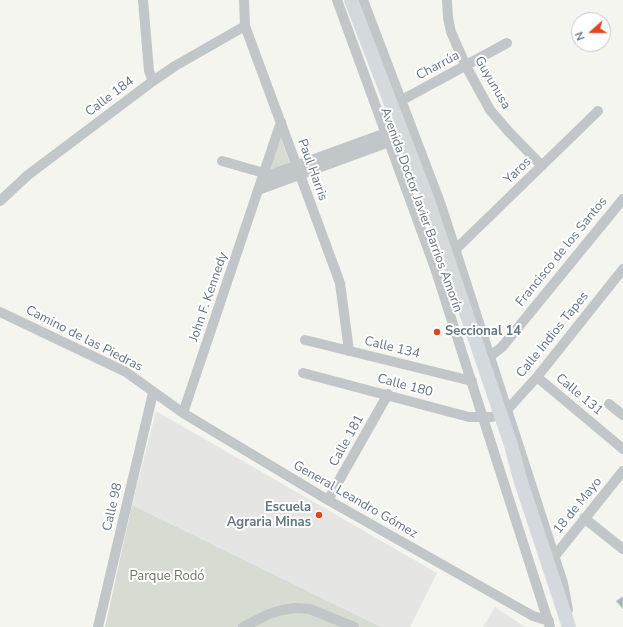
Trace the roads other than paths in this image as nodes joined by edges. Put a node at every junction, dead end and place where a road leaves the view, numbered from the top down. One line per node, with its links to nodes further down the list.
1 (143, 0): 11 (street)
2 (244, 0): 8 (street, Paul Harris)
3 (337, 0): 15 (street, Avenida Doctor Javier Barrios Amorín)
4 (345, 0): 15 (highway, Avenida Doctor Javier Barrios Amorín)
5 (351, 0): 15 (highway, Avenida Doctor Javier Barrios Amorín)
6 (363, 0): 12 (street, Avenida Doctor Javier Barrios Amorín)
7 (447, 0): 10 (street, Guyunusa)
8 (245, 26): 11 (street, Calle 184); 14 (street, Paul Harris)
9 (507, 43): 10 (street, Charrúa)
10 (466, 66): 12 (street, Charrúa); 17 (street, Guyunusa)
11 (153, 81): 22 (street, Calle 184)
12 (402, 100): 23 (street, Avenida Doctor Javier Barrios Amorín)
13 (598, 111): 17 (street, Yaros)
14 (281, 122): 18 (street, Paul Harris); 19 (street, John F. Kennedy)
15 (393, 136): 18 (street); 31 (street, Avenida Doctor Javier Barrios Amorín); 36 (highway, Avenida Doctor Javier Barrios Amorín)
16 (222, 161): 19 (street)
17 (542, 166): 23 (street, Yaros)
18 (298, 170): 19 (street); 20 (street); 27 (street, Paul Harris)
19 (263, 175): 20 (street, John F. Kennedy)
20 (258, 190): 35 (street, John F. Kennedy)
21 (623, 199): 28 (street, Francisco de los Santos)
22 (0, 201)
23 (455, 250): 28 (street, Avenida Doctor Javier Barrios Amorín)
24 (623, 269): 30 (street, Calle Indios Tapes)
25 (0, 312): 32 (street, Camino de las Piedras)
26 (305, 340): 27 (street, Calle 134)
27 (348, 351): 31 (street, Calle 134)
28 (489, 357): 36 (street, Avenida Doctor Javier Barrios Amorín)
29 (303, 373): 33 (street, Calle 180)
30 (537, 377): 36 (street, Calle Indios Tapes); 38 (street, Calle 131)
31 (472, 381): 36 (street, Avenida Doctor Javier Barrios Amorín)
32 (153, 393): 35 (street, General Leandro Gómez); 45 (street, Calle 98)
33 (388, 394): 36 (street, Calle 180); 40 (street, Calle 181)
34 (609, 404): 37 (street)
35 (183, 413): 40 (street, General Leandro Gómez)
36 (496, 414): 43 (street, Avenida Doctor Javier Barrios Amorín); 44 (highway, Avenida Doctor Javier Barrios Amorín)
37 (623, 415)
38 (623, 449)
39 (623, 471): 41 (street, 18 de Mayo)
40 (328, 500): 44 (street, General Leandro Gómez)
41 (584, 518): 42 (street); 43 (street, 18 de Mayo)
42 (623, 549)
43 (554, 557): 44 (street, Avenida Doctor Javier Barrios Amorín)
44 (559, 625)
45 (98, 627)
46 (243, 627): 47 (street)
47 (354, 627)

